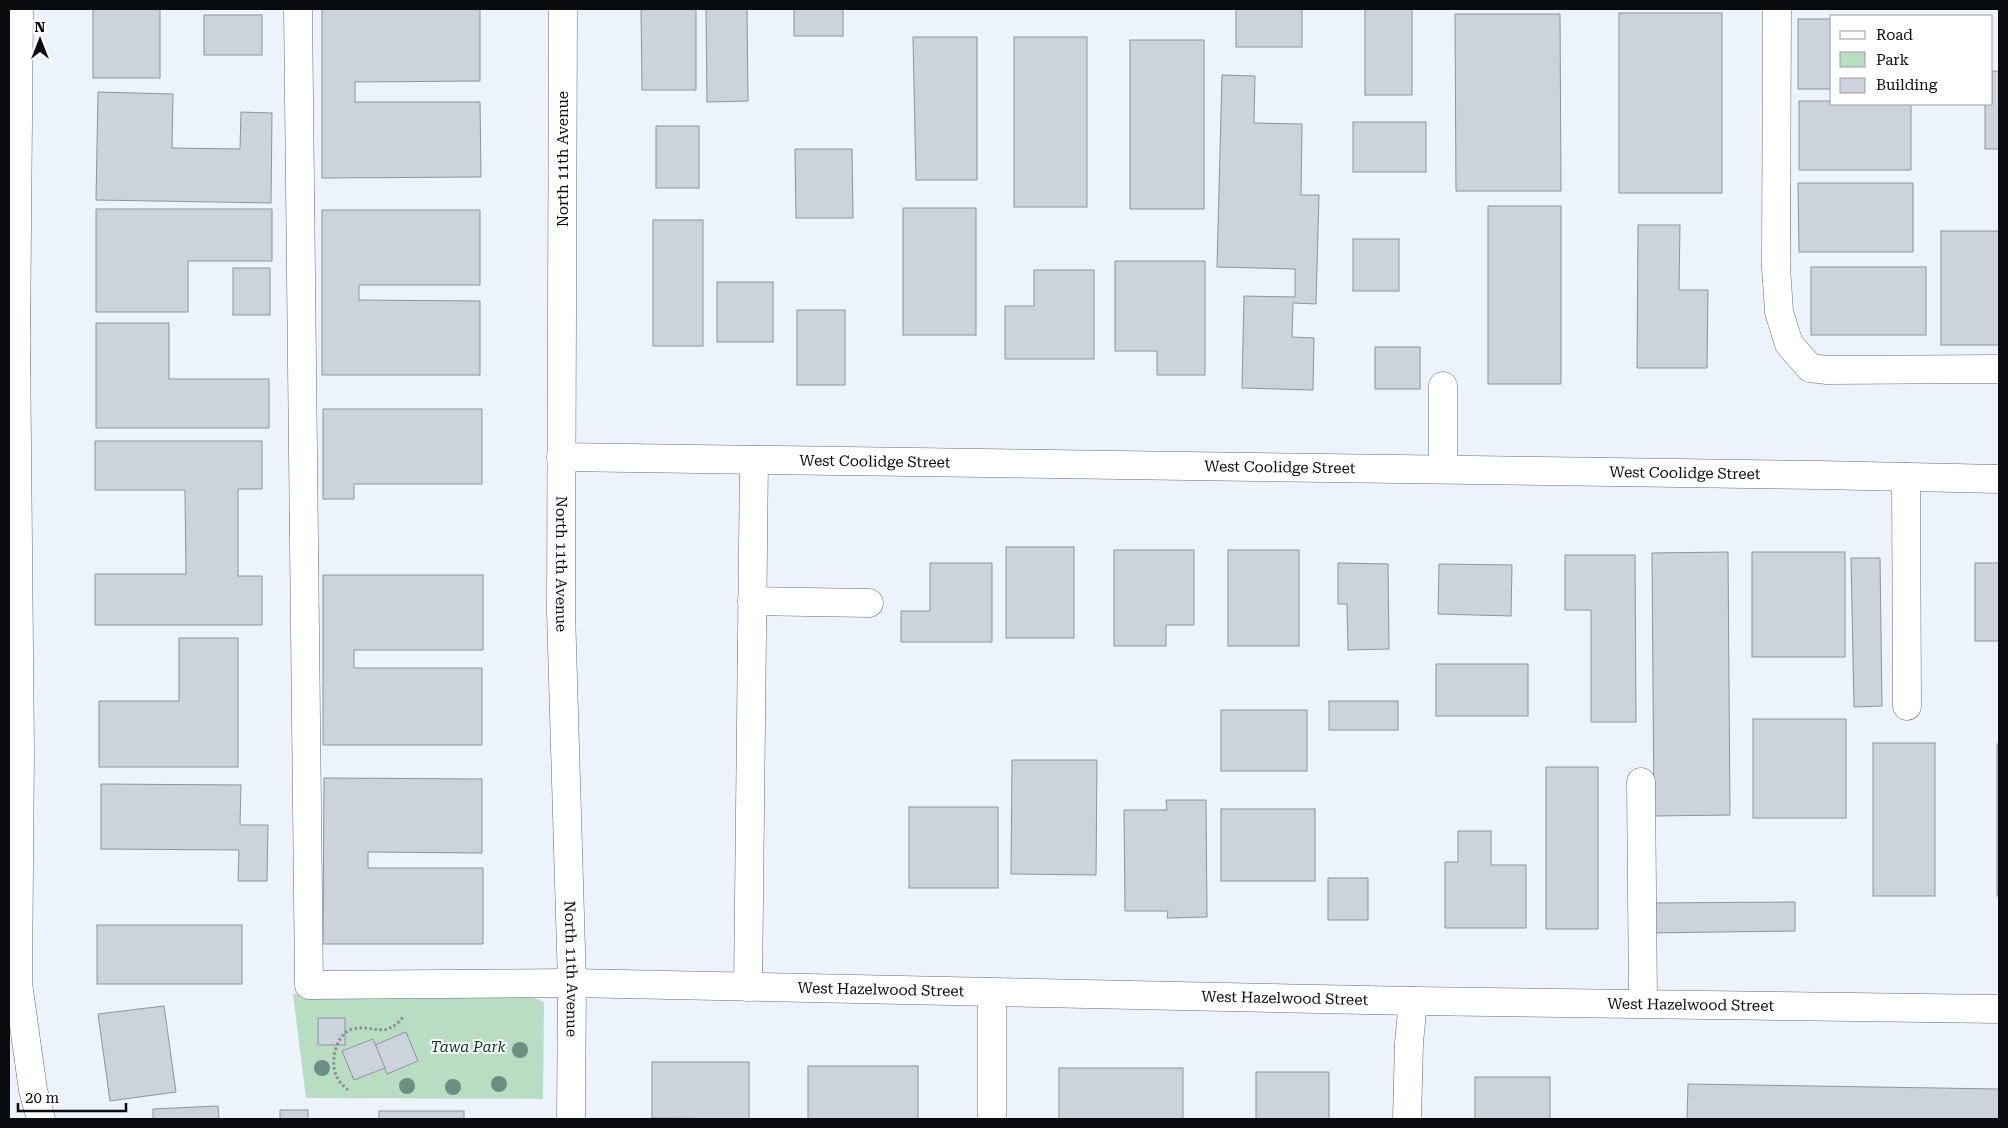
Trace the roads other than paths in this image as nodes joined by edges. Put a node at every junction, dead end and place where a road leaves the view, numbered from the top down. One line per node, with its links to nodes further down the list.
1 (19, 9): 5 (street)
2 (298, 9): 18 (street, West Hazelwood Street)
3 (563, 9): 8 (street, North 11th Avenue)
4 (1777, 9): 6 (street)
5 (13, 341): 16 (street)
6 (1999, 369)
7 (1442, 386): 10 (street)
8 (561, 458): 9 (street, West Coolidge Street); 18 (street, North 11th Avenue)
9 (754, 460): 10 (street, West Coolidge Street); 13 (street)
10 (1442, 469): 11 (street, West Coolidge Street)
11 (1906, 477): 12 (street, West Coolidge Street); 15 (street)
12 (1999, 479)
13 (752, 601): 14 (street); 19 (street)
14 (868, 603)
15 (1907, 706)
16 (14, 750): 24 (street)
17 (1641, 782): 22 (street)
18 (572, 983): 19 (street, West Hazelwood Street); 25 (street, North 11th Avenue)
19 (748, 987): 20 (street, West Hazelwood Street)
20 (992, 993): 21 (street, West Hazelwood Street); 26 (street)
21 (1413, 1001): 22 (street, West Hazelwood Street); 27 (street)
22 (1643, 1003): 23 (street, West Hazelwood Street)
23 (1999, 1009)
24 (41, 1119)
25 (570, 1119)
26 (992, 1119)
27 (1407, 1119)

